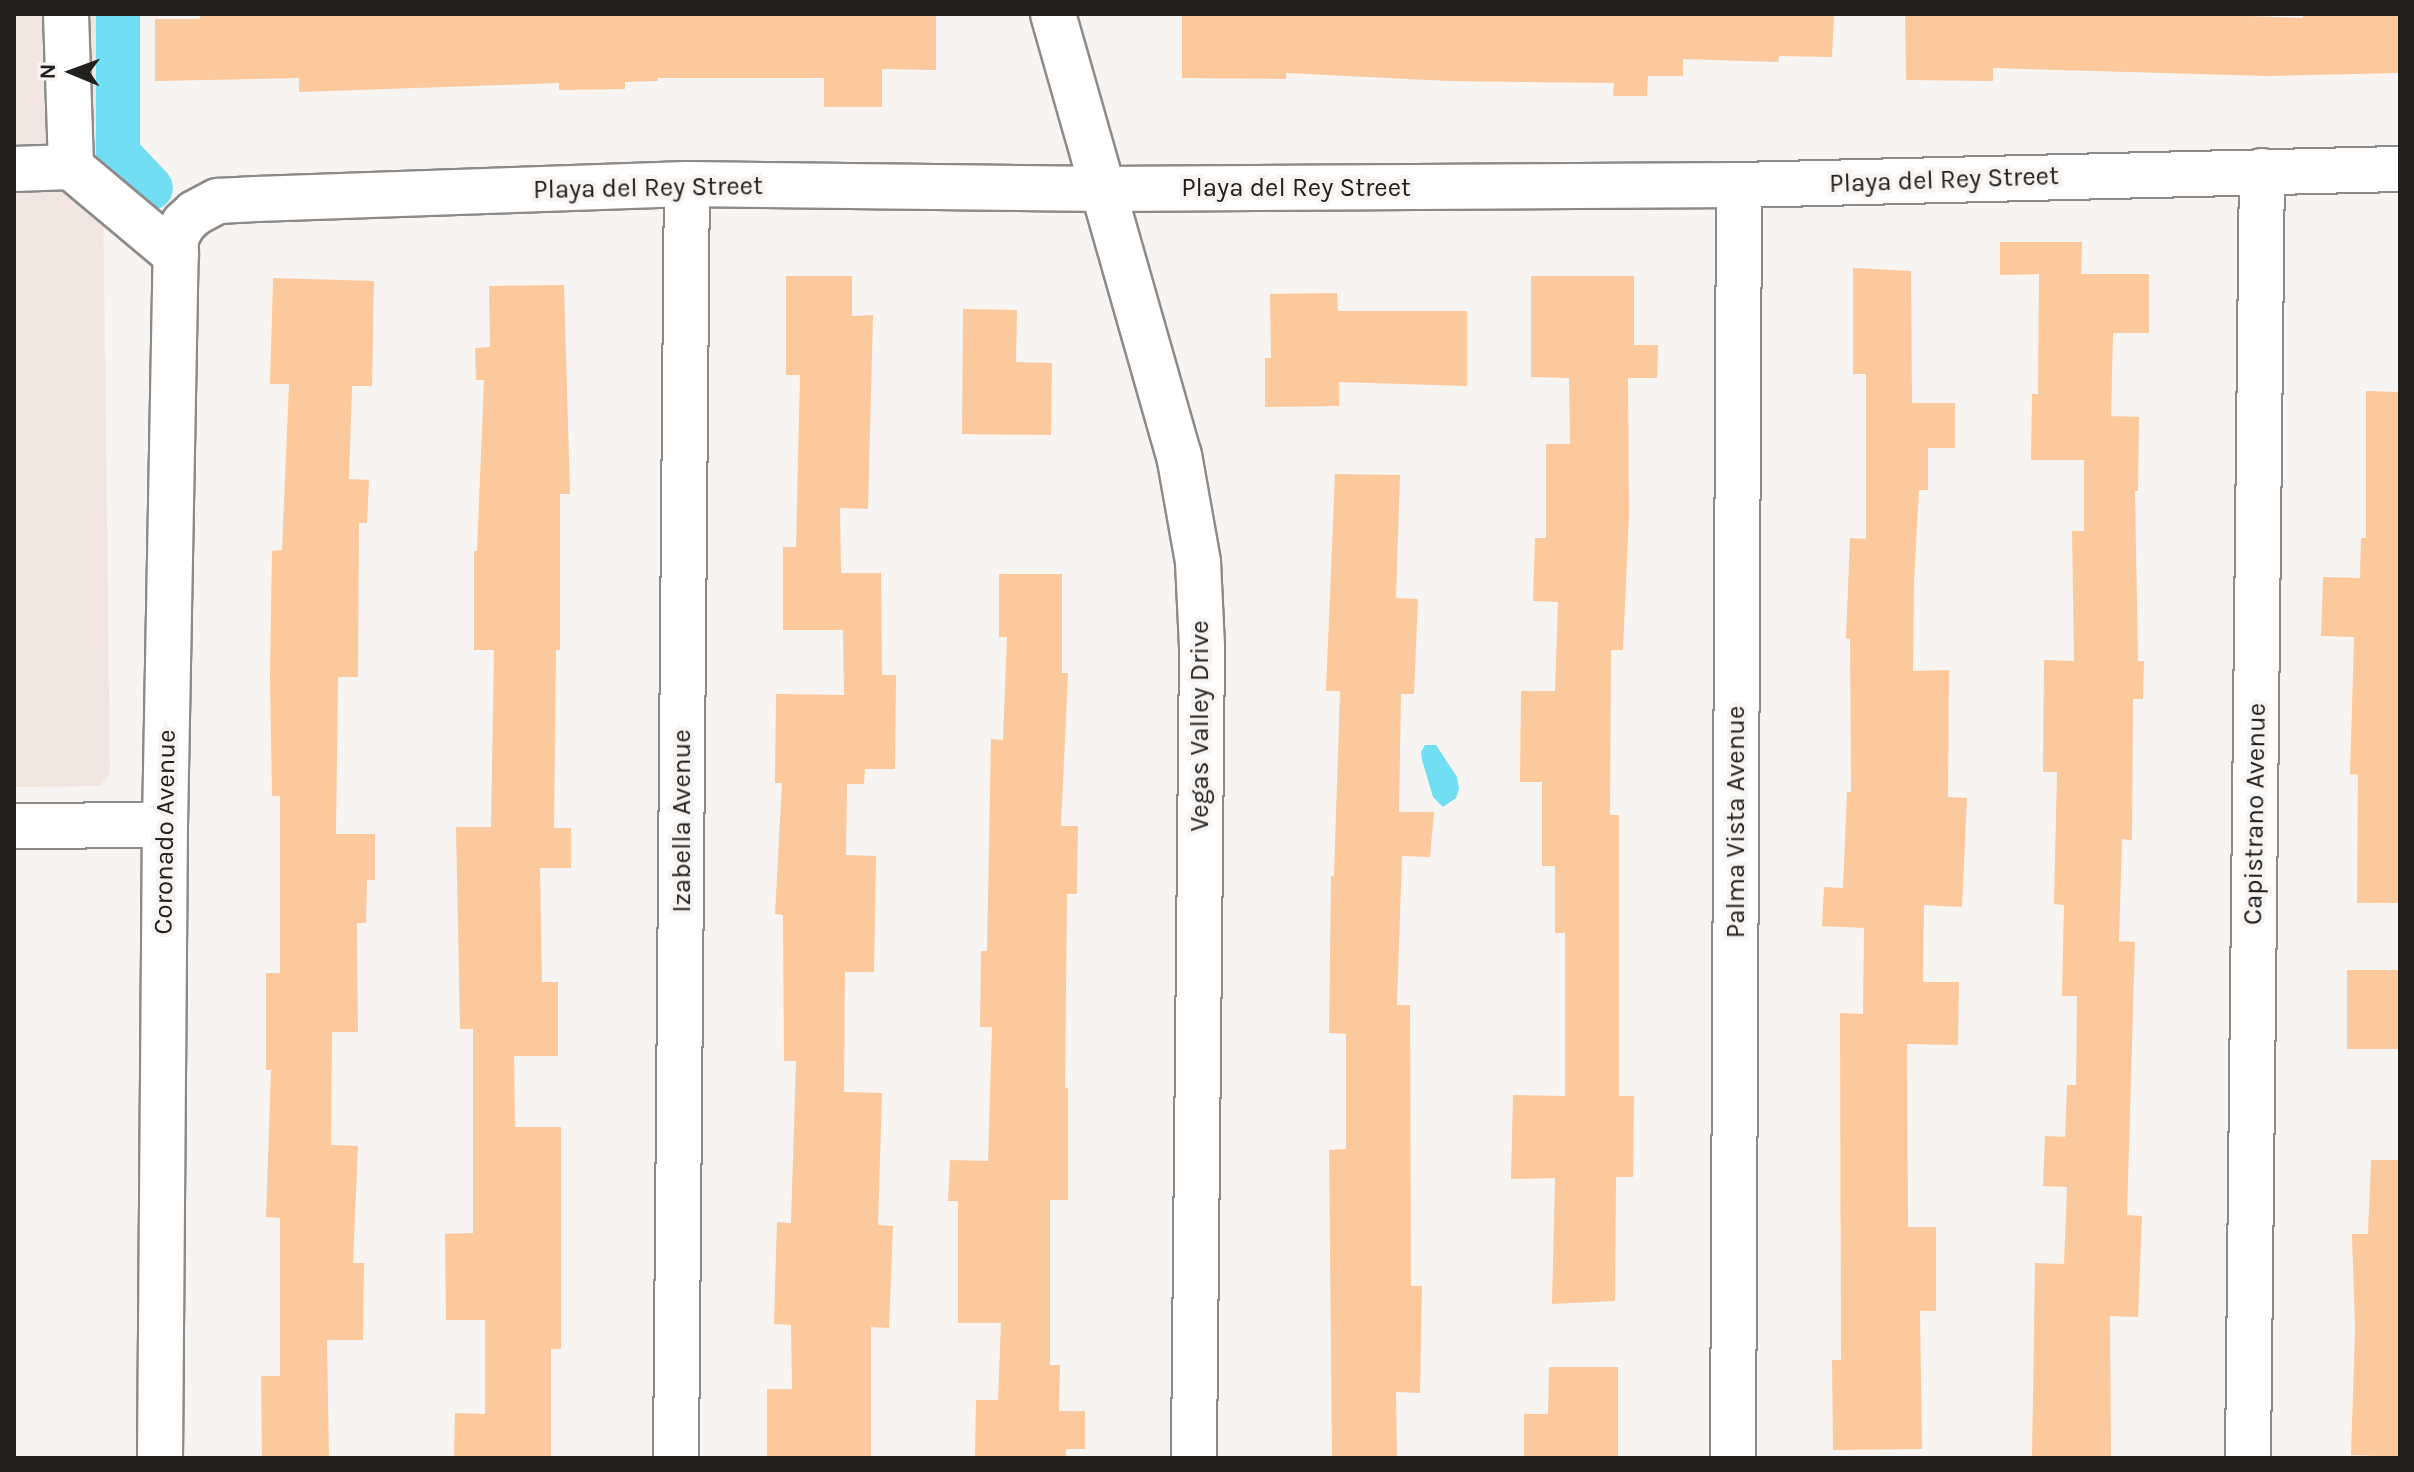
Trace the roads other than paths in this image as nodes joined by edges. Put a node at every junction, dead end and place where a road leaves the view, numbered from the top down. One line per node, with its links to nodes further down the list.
1 (66, 14): 3 (street)
2 (1053, 14): 9 (street, Vegas Valley Drive)
3 (71, 167): 4 (street); 11 (street)
4 (14, 169)
5 (2400, 169): 6 (street, Playa del Rey Street)
6 (2262, 171): 8 (street, Playa del Rey Street); 18 (street, Capistrano Avenue)
7 (687, 184): 9 (street, Playa del Rey Street); 10 (street, Playa del Rey Street); 15 (street, Izabella Avenue)
8 (1739, 185): 9 (street, Playa del Rey Street); 17 (street, Palma Vista Avenue)
9 (1104, 189): 16 (street, Vegas Valley Drive)
10 (195, 213): 11 (street, Coronado Avenue)
11 (176, 255): 12 (street, Coronado Avenue)
12 (165, 825): 13 (street); 14 (street, Coronado Avenue)
13 (14, 826)
14 (160, 1458)
15 (676, 1458)
16 (1194, 1458)
17 (1733, 1458)
18 (2248, 1458)

